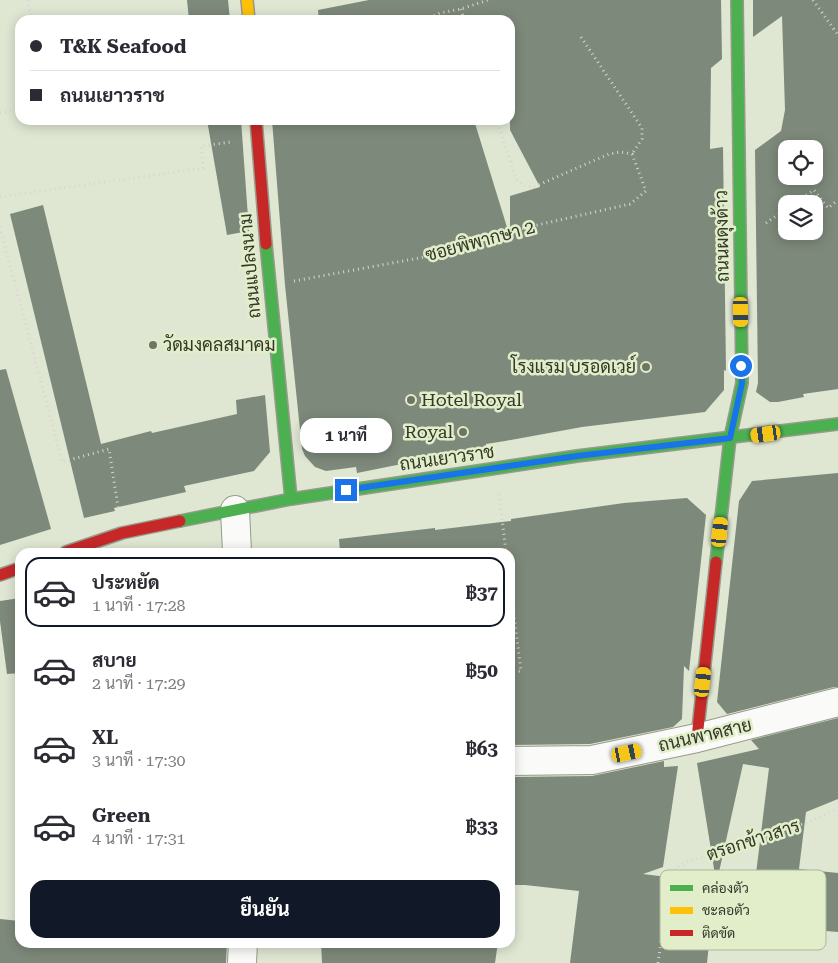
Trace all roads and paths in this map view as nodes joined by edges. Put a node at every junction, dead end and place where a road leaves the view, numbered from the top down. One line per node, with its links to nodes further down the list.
1 (28, 0): 7 (path)
2 (247, 0): 8 (street)
3 (488, 0): 6 (path)
4 (737, 0): 27 (street, ถนนผดุงด้าว)
5 (813, 0): 11 (path)
6 (461, 9): 9 (path); 10 (path)
7 (30, 15)
8 (248, 15)
9 (436, 15)
10 (463, 15)
11 (838, 35)
12 (581, 37): 18 (path)
13 (15, 110): 14 (path)
14 (0, 113)
15 (257, 125): 17 (street, ถนนแปลงนาม)
16 (499, 125): 18 (path)
17 (258, 138): 21 (path); 25 (street, ถนนแปลงนาม)
18 (632, 154): 25 (path, ซอยพิพากษา 2)
19 (807, 195): 20 (path)
20 (818, 195)
21 (0, 197)
22 (838, 200): 23 (path)
23 (823, 202)
24 (0, 226): 31 (path)
25 (269, 286): 29 (street, ถนนแปลงนาม)
26 (838, 424): 27 (street, ถนนเยาวราช)
27 (730, 438): 28 (street, ถนนเยาวราช); 40 (street, ถนนผดุงด้าว)
28 (496, 468): 29 (street, ถนนเยาวราช); 34 (path)
29 (290, 499): 30 (street, ถนนเยาวราช)
30 (235, 510): 31 (street, ถนนเยาวราช); 33 (street)
31 (122, 533): 32 (street, ถนนเยาวราช)
32 (78, 548)
33 (237, 548)
34 (506, 548)
35 (15, 570): 36 (street)
36 (0, 575)
37 (515, 623): 38 (path)
38 (515, 672)
39 (838, 702): 40 (street, ถนนพาดสาย)
40 (697, 738): 41 (street, ถนนพาดสาย)
41 (515, 761)
42 (838, 809): 43 (path, ตรอกข้าวสาร)
43 (675, 870)
44 (243, 948): 46 (street)
45 (660, 949): 47 (path, ตรอกข้าวสาร)
46 (242, 963)
47 (658, 963)

